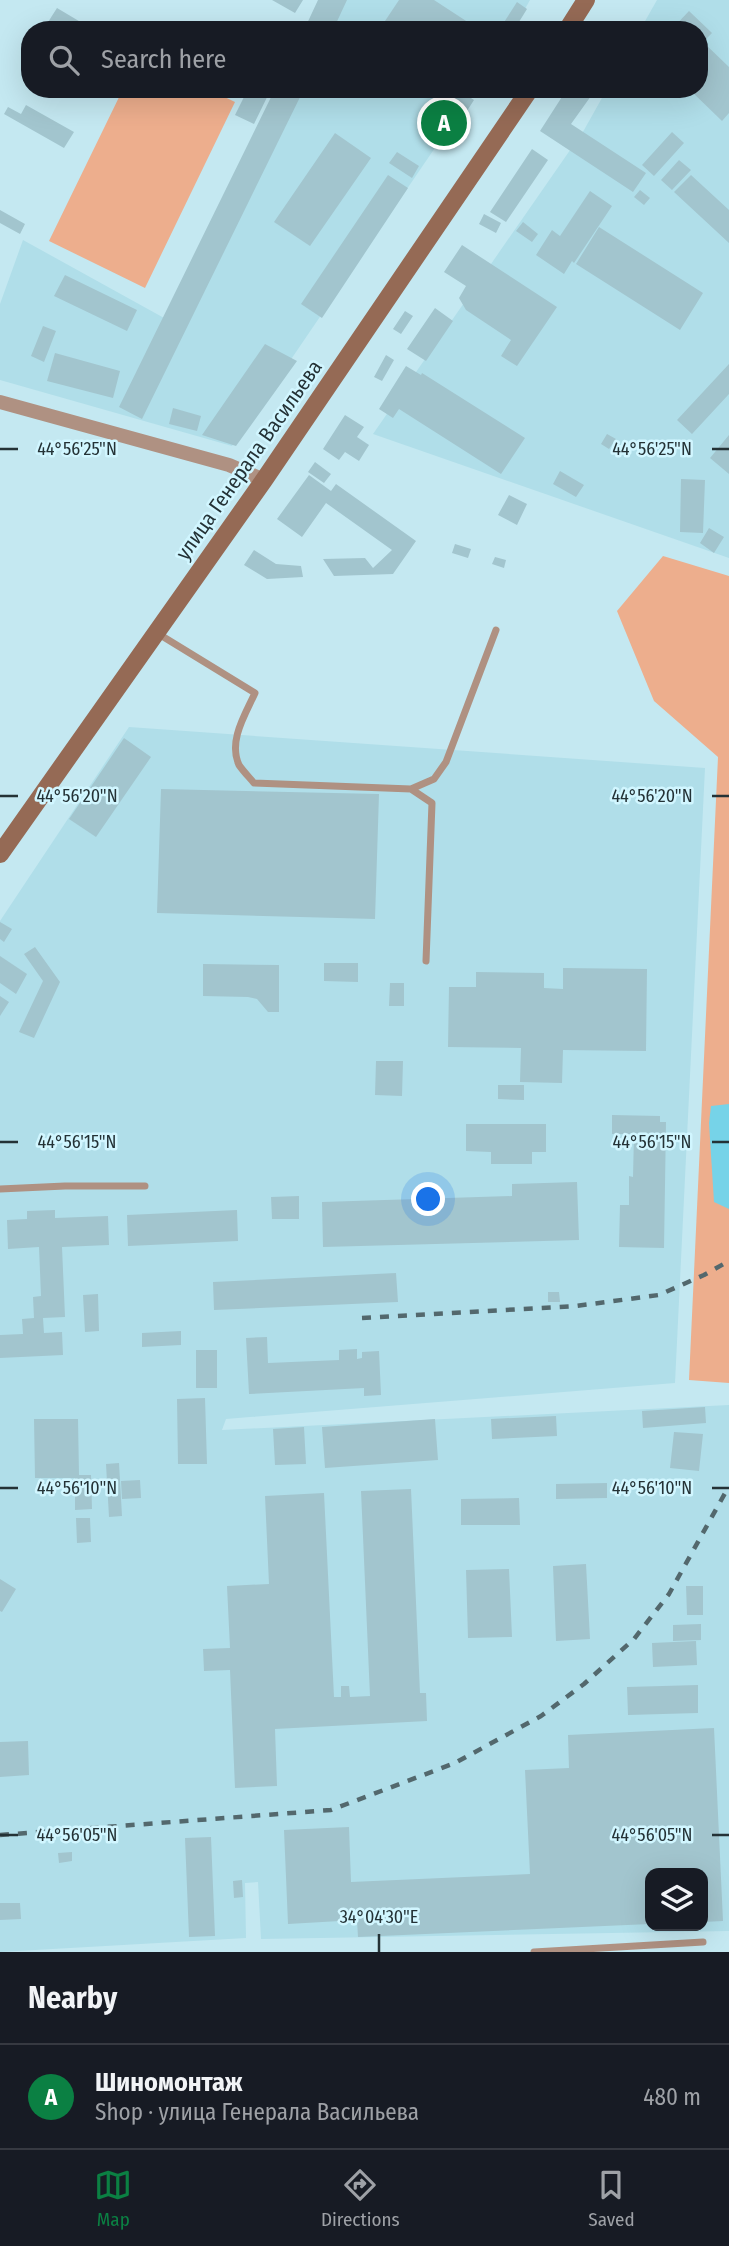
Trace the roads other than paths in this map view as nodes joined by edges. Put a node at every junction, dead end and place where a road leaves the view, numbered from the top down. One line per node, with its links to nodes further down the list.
1 (586, 0): 2 (main road)
2 (573, 21)
3 (524, 98): 5 (main road, улица Генерала Васильева)
4 (0, 402): 5 (street)
5 (264, 480): 7 (main road, улица Генерала Васильева)
6 (496, 630): 8 (lane)
7 (156, 632): 8 (lane); 9 (main road, улица Генерала Васильева)
8 (411, 789): 10 (lane)
9 (0, 854)
10 (426, 961)
11 (145, 1186): 12 (lane)
12 (0, 1189)
13 (703, 1942): 14 (lane)
14 (534, 1952)

